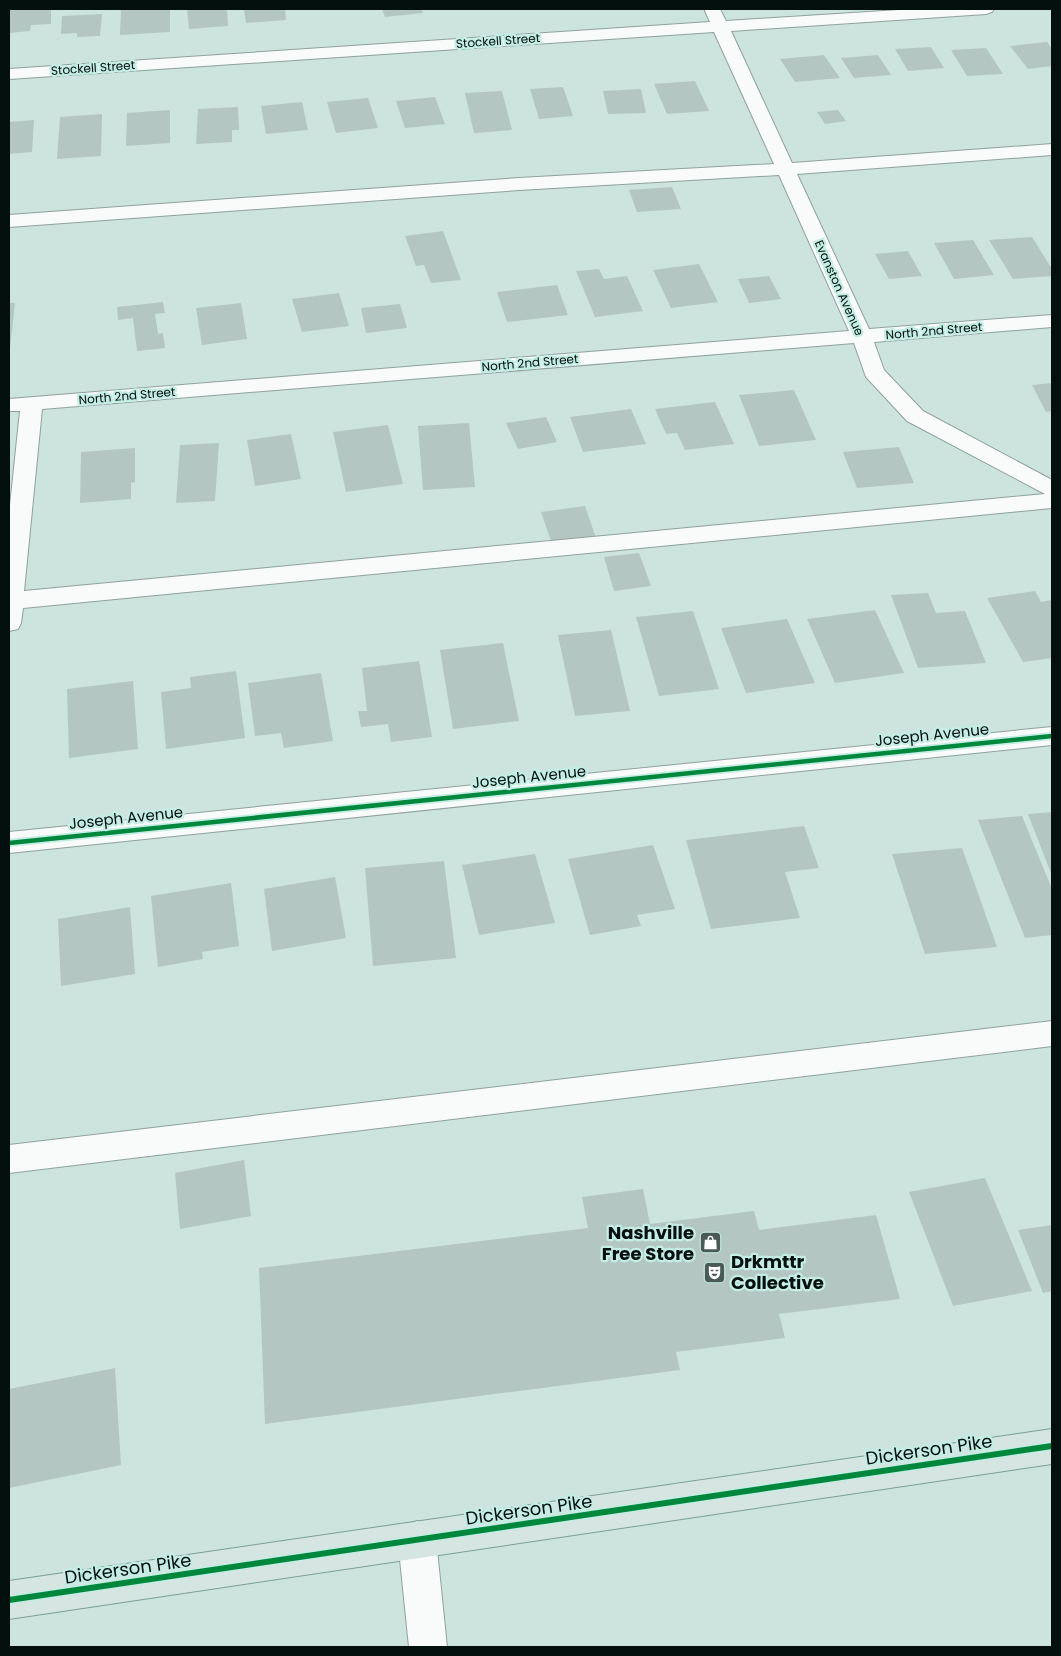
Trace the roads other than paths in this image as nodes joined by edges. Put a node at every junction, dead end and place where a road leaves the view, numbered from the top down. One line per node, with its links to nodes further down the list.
1 (986, 9): 2 (street, Stockell Street)
2 (717, 18): 3 (street, Stockell Street); 5 (street, Evanston Avenue)
3 (9, 74)
4 (1052, 149): 5 (street)
5 (785, 169): 6 (street); 8 (street, Evanston Avenue)
6 (9, 221)
7 (1052, 321): 8 (street, North 2nd Street)
8 (862, 336): 9 (street, North 2nd Street); 10 (street, Evanston Avenue)
9 (20, 405): 12 (street)
10 (1052, 489)
11 (1052, 501): 12 (street)
12 (9, 608)
13 (1052, 736): 14 (street, Joseph Avenue)
14 (9, 843)
15 (1052, 1033): 16 (street)
16 (9, 1159)
17 (1052, 1446): 18 (main road, Dickerson Pike)
18 (417, 1540): 19 (main road, Dickerson Pike); 20 (street)
19 (9, 1600)
20 (428, 1647)

